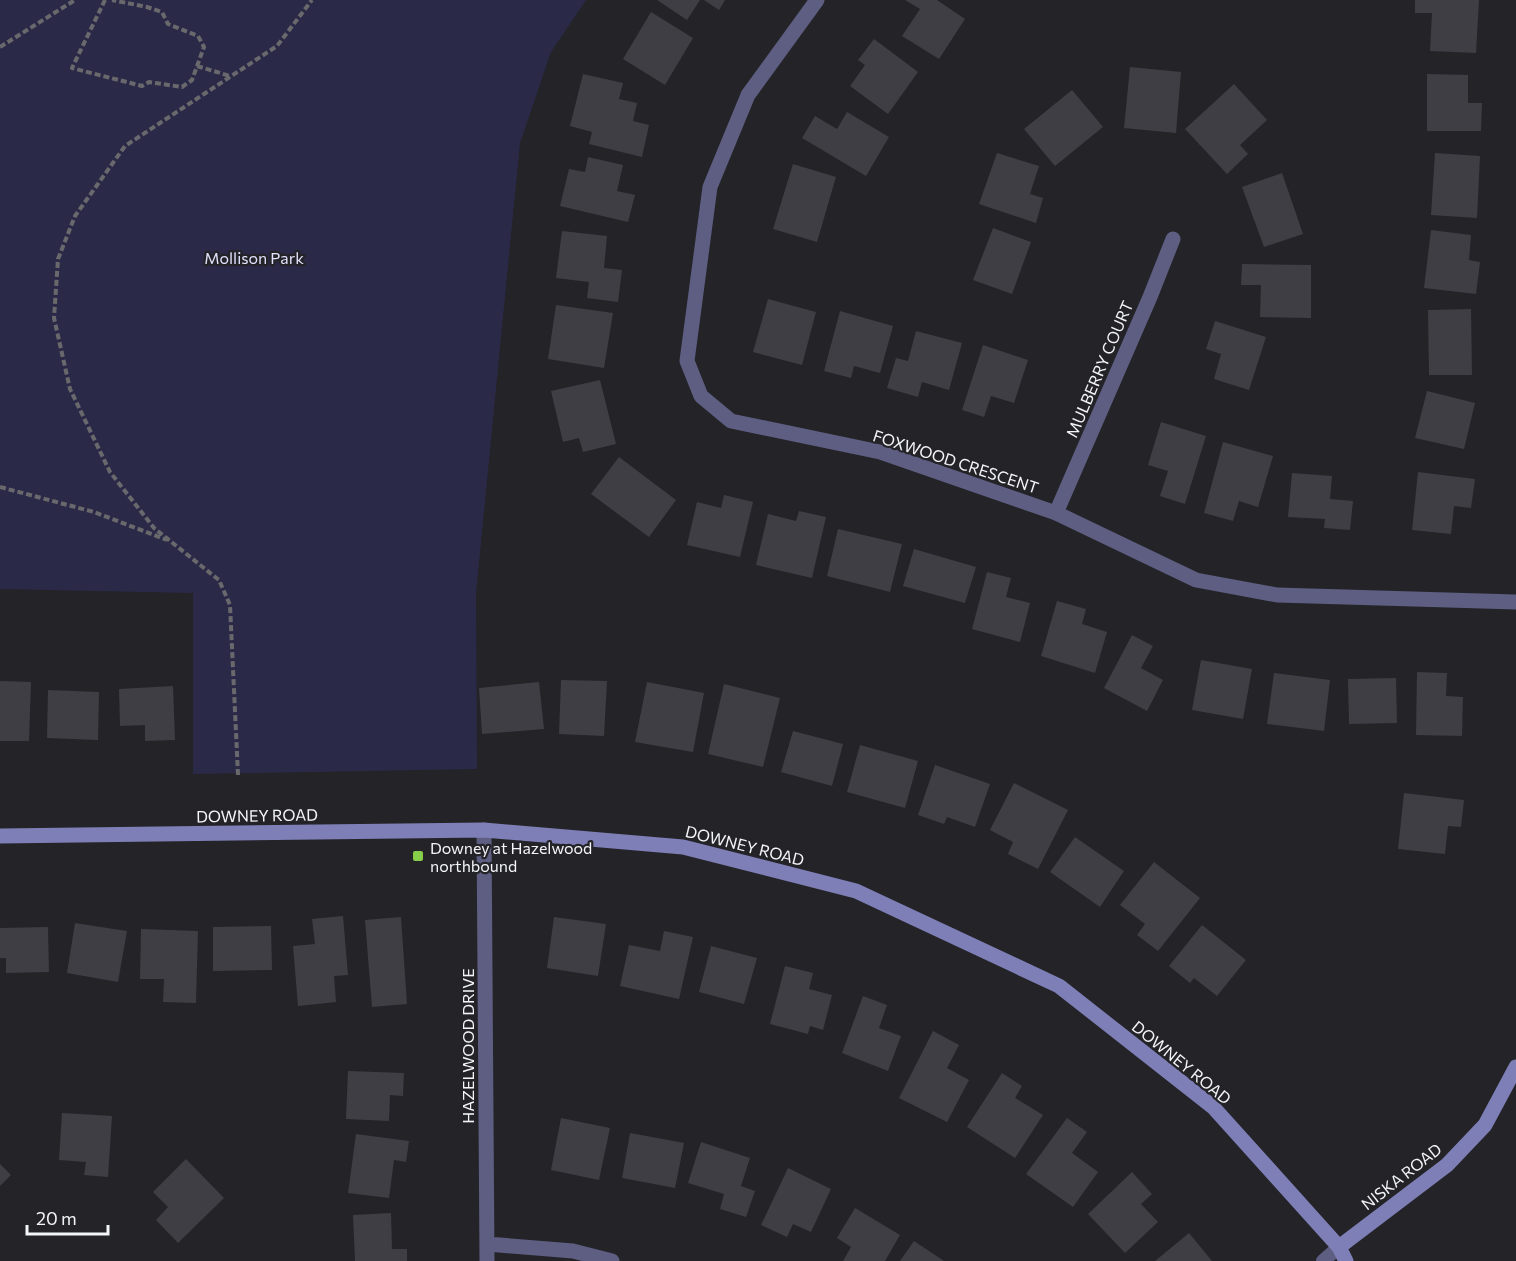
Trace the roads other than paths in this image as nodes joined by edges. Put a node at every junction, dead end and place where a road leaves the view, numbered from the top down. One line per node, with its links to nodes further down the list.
1 (817, 0): 3 (street, FOXWOOD CRESCENT)
2 (1173, 239): 3 (street, MULBERRY COURT)
3 (1056, 513): 4 (street, FOXWOOD CRESCENT)
4 (1516, 602)
5 (484, 830): 6 (main road, DOWNEY ROAD); 8 (street, HAZELWOOD DRIVE); 9 (main road, DOWNEY ROAD)
6 (0, 836)
7 (1516, 1066): 9 (main road, NISKA ROAD)
8 (487, 1244): 10 (street, HAZELWOOD DRIVE); 11 (street)
9 (1339, 1247): 12 (lane); 13 (main road, DOWNEY ROAD)
10 (487, 1261)
11 (612, 1261)
12 (1323, 1261)
13 (1346, 1261)

